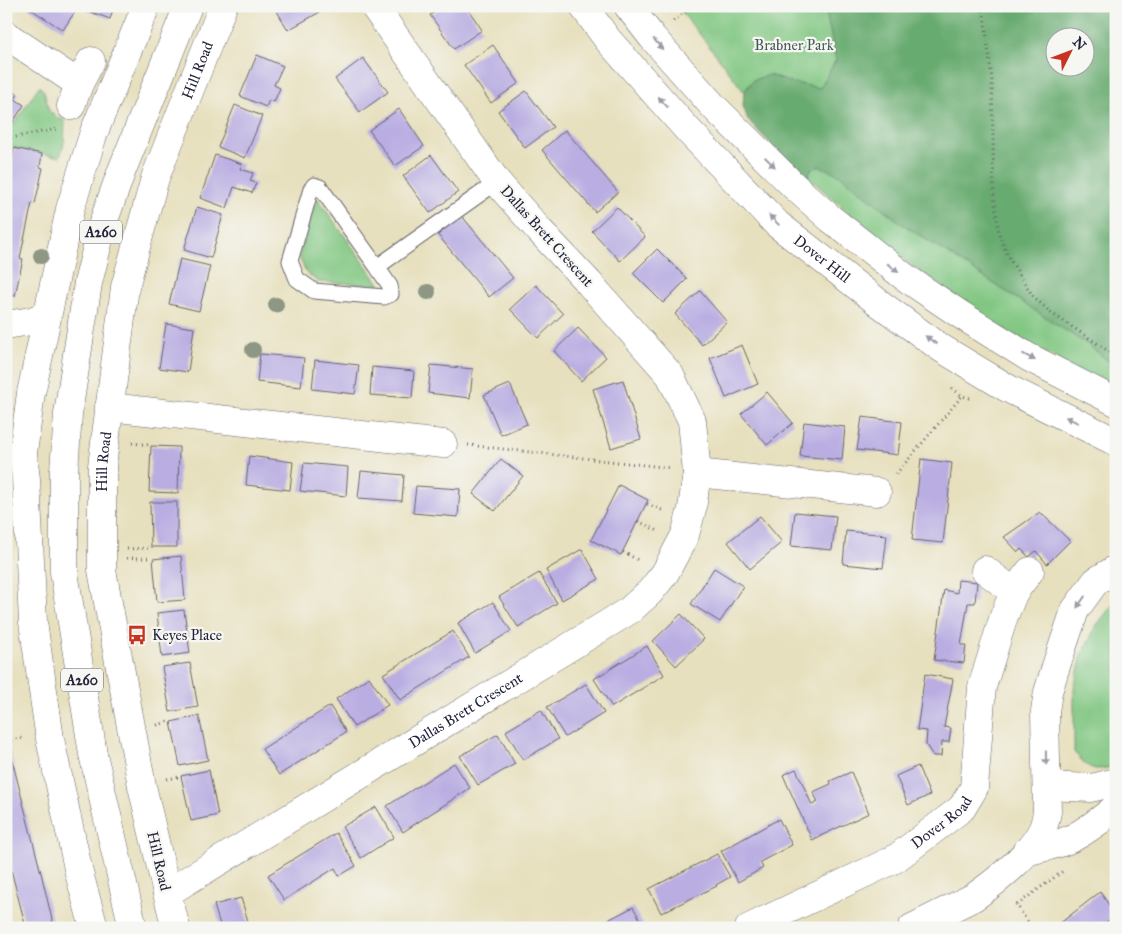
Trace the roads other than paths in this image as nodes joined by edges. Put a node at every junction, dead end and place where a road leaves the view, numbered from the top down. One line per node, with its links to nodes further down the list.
1 (146, 6): 11 (street)
2 (188, 6): 18 (street, A260)
3 (223, 6): 14 (street, Hill Road)
4 (374, 6): 9 (street, Dallas Brett Crescent)
5 (583, 6): 15 (street, Dover Hill, one-way to 5)
6 (628, 6): 13 (street, one-way to 13)
7 (6, 35): 8 (street)
8 (75, 94)
9 (497, 182): 10 (lane); 19 (street, Dallas Brett Crescent)
10 (377, 267): 10 (lane)
11 (47, 315): 12 (street); 20 (street)
12 (6, 326)
13 (1116, 402)
14 (109, 407): 16 (street); 17 (street, Hill Road)
15 (1116, 442)
16 (443, 444)
17 (102, 466): 18 (street); 29 (street, Hill Road)
18 (64, 470): 28 (street, A260)
19 (685, 470): 21 (street); 29 (street, Dallas Brett Crescent)
20 (16, 479): 30 (street)
21 (877, 492)
22 (1116, 569): 25 (street, one-way to 25)
23 (984, 570): 34 (street, Dover Road)
24 (1116, 782): 25 (street)
25 (1047, 786): 27 (street)
26 (1116, 807): 27 (street)
27 (1026, 852): 35 (street)
28 (123, 886): 31 (street, A260); 32 (street, A260)
29 (167, 893): 33 (street, Hill Road)
30 (94, 928)
31 (133, 928)
32 (144, 928)
33 (176, 928)
34 (749, 928)
35 (912, 928)

